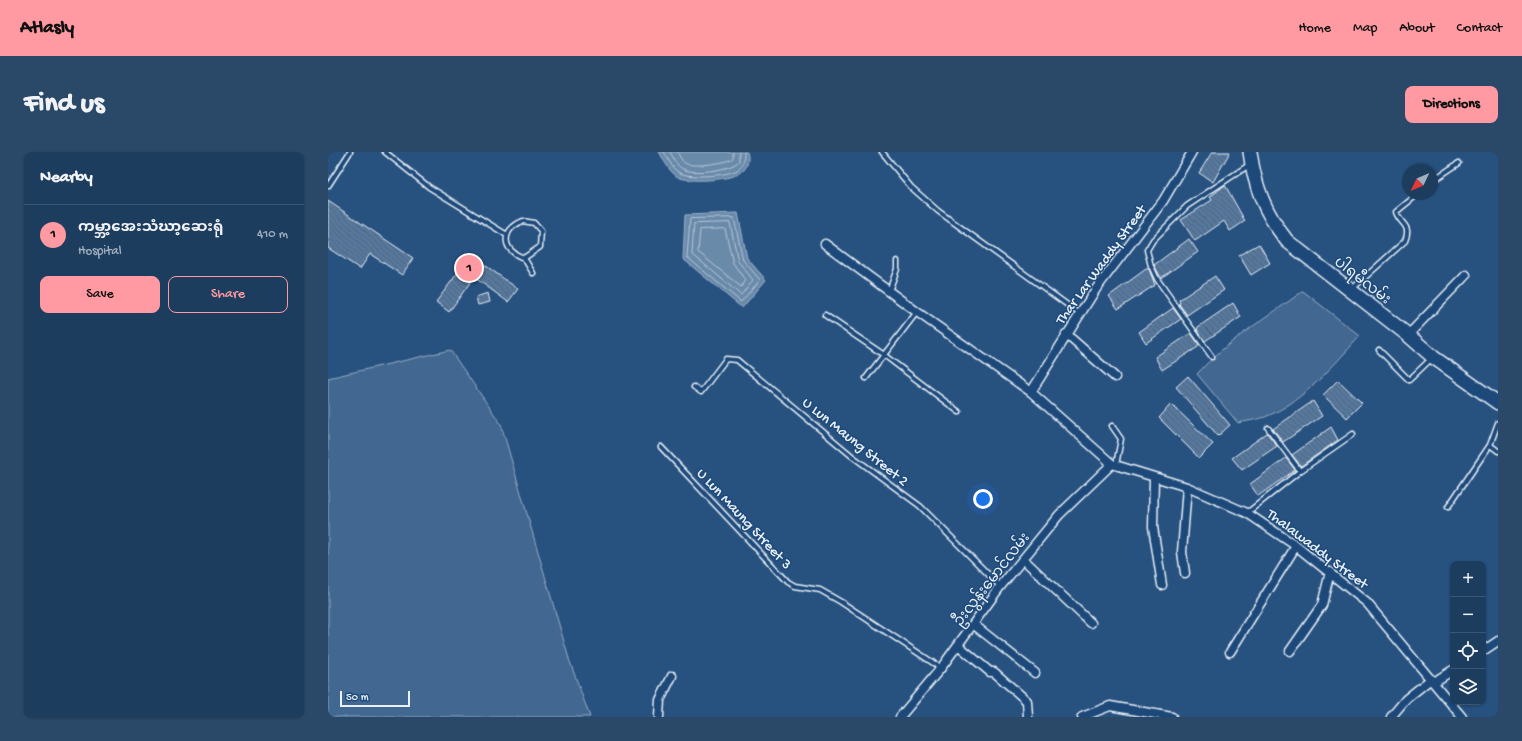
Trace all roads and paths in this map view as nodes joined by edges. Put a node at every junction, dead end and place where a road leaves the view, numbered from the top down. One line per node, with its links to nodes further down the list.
1 (350, 152): 8 (lane)
2 (385, 152): 10 (lane)
3 (882, 152): 19 (lane)
4 (1192, 152): 19 (street, Thar Lar Waddy Street)
5 (1251, 158): 16 (main road, ပါရမီလမ်း); 25 (lane)
6 (1459, 163): 7 (lane)
7 (1438, 177)
8 (328, 186)
9 (1411, 200): 16 (lane)
10 (507, 235): 12 (lane); 12 (lane)
11 (825, 244): 17 (street)
12 (524, 258): 14 (lane)
13 (897, 261): 17 (lane)
14 (532, 273)
15 (1466, 275): 22 (street)
16 (1350, 290): 22 (main road, ပါရမီလမ်း)
17 (889, 291): 18 (street)
18 (916, 312): 24 (lane); 30 (street)
19 (1080, 314): 21 (street, Thar Lar Waddy Street)
20 (825, 315): 24 (lane)
21 (1066, 334): 28 (street); 30 (street, Thar Lar Waddy Street)
22 (1408, 335): 26 (main road, ပါရမီလမ်း)
23 (1379, 350): 26 (lane)
24 (884, 355): 27 (lane); 32 (lane)
25 (1212, 357)
26 (1433, 357): 31 (main road, ပါရမီလမ်း)
27 (866, 378)
28 (1115, 378)
29 (694, 387): 51 (lane, U Lun Maung Street 2)
30 (1031, 392): 40 (street)
31 (1498, 403)
32 (959, 412)
33 (1498, 423): 37 (lane)
34 (1112, 426): 40 (lane)
35 (1268, 428): 41 (lane)
36 (1353, 434): 41 (lane)
37 (1490, 445): 39 (lane); 44 (lane)
38 (661, 447): 59 (lane, U Lun Maung Street 3)
39 (1498, 451)
40 (1114, 465): 42 (street, Thalawaddy Street); 47 (street, ဦးလွန်းမောင်လမ်း)
41 (1300, 471): 45 (lane)
42 (1154, 477): 43 (street, Thalawaddy Street); 50 (street)
43 (1187, 487): 45 (street, Thalawaddy Street); 49 (street)
44 (1448, 507)
45 (1247, 513): 46 (street, Thalawaddy Street)
46 (1296, 546): 48 (street, Thalawaddy Street); 58 (street)
47 (1023, 559): 51 (street, ဦးလွန်းမောင်လမ်း); 52 (street)
48 (1330, 572): 57 (street); 63 (street, Thalawaddy Street)
49 (1185, 573)
50 (1162, 585)
51 (1000, 587): 53 (street, ဦးလွန်းမောင်လမ်း)
52 (1092, 623)
53 (973, 624): 55 (street, ဦးလွန်းမောင်လမ်း); 61 (street)
54 (1498, 641): 56 (street)
55 (958, 645): 59 (street, ဦးလွန်းမောင်လမ်း); 66 (street)
56 (1486, 649)
57 (1290, 651)
58 (1230, 652)
59 (941, 668): 65 (street, ဦးလွန်းမောင်လမ်း)
60 (1450, 672): 63 (street)
61 (1035, 673)
62 (672, 676): 64 (street)
63 (1433, 680): 69 (street); 70 (street, Thalawaddy Street)
64 (659, 717)
65 (900, 717)
66 (1028, 717)
67 (1082, 717): 68 (street)
68 (1172, 717)
69 (1391, 717)
70 (1462, 717)

